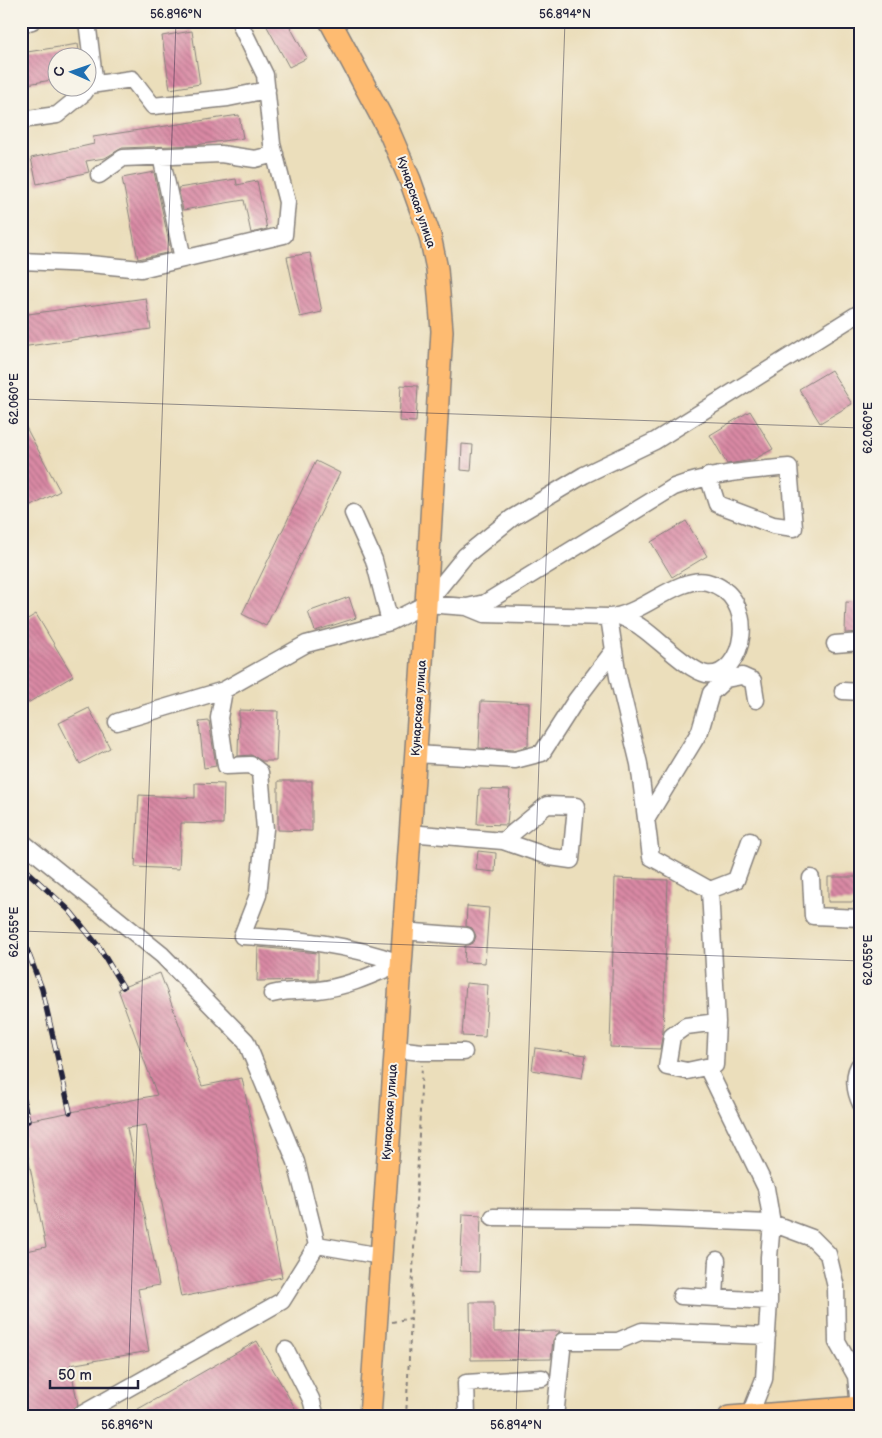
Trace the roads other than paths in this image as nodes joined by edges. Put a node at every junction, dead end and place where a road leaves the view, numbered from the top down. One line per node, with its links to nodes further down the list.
1 (32, 21): 5 (street)
2 (86, 21): 6 (street)
3 (242, 21): 8 (street)
4 (330, 21): 19 (main road, Кунарская улица)
5 (21, 24)
6 (90, 48)
7 (98, 83): 8 (street)
8 (267, 90): 11 (street)
9 (77, 98): 10 (street)
10 (21, 120)
11 (275, 154): 12 (street); 14 (street)
12 (161, 156): 13 (street); 14 (street)
13 (99, 175)
14 (183, 259): 15 (street)
15 (21, 261)
16 (861, 312): 19 (street)
17 (708, 476): 17 (street); 20 (street)
18 (353, 513): 22 (street)
19 (426, 604): 20 (street); 22 (street); 32 (main road, Кунарская улица)
20 (467, 607): 21 (street)
21 (615, 617): 25 (street); 26 (street); 26 (street)
22 (390, 622): 27 (street)
23 (861, 642): 24 (street)
24 (835, 644)
25 (614, 650): 32 (street); 33 (street)
26 (717, 675): 30 (street); 33 (street)
27 (224, 690): 31 (street); 43 (street)
28 (843, 692): 29 (street)
29 (861, 692)
30 (756, 700)
31 (117, 722)
32 (416, 754): 34 (main road, Кунарская улица)
33 (647, 818): 39 (street)
34 (409, 833): 36 (street); 41 (main road, Кунарская улица)
35 (21, 841): 53 (street)
36 (503, 841): 36 (street)
37 (750, 841): 39 (street)
38 (811, 878): 40 (street)
39 (710, 890): 45 (street)
40 (861, 918)
41 (402, 931): 42 (street); 43 (main road, Кунарская улица)
42 (466, 936)
43 (400, 963): 44 (street); 46 (main road, Кунарская улица)
44 (272, 994)
45 (718, 1022): 49 (street); 49 (street)
46 (395, 1049): 47 (street); 54 (main road, Кунарская улица)
47 (464, 1052)
48 (861, 1064): 50 (street)
49 (706, 1067): 52 (street)
50 (861, 1104)
51 (493, 1217): 52 (street)
52 (772, 1223): 58 (street); 62 (street)
53 (316, 1245): 54 (street); 64 (street)
54 (380, 1256): 66 (main road, Кунарская улица)
55 (717, 1260): 57 (street)
56 (681, 1296): 57 (street)
57 (715, 1298): 58 (street)
58 (769, 1301): 59 (street)
59 (766, 1336): 63 (street); 68 (street)
60 (286, 1350): 65 (street)
61 (542, 1378): 67 (street)
62 (860, 1408): 63 (main road)
63 (742, 1416)
64 (77, 1417)
65 (316, 1417)
66 (370, 1417)
67 (467, 1417)
68 (555, 1417)

